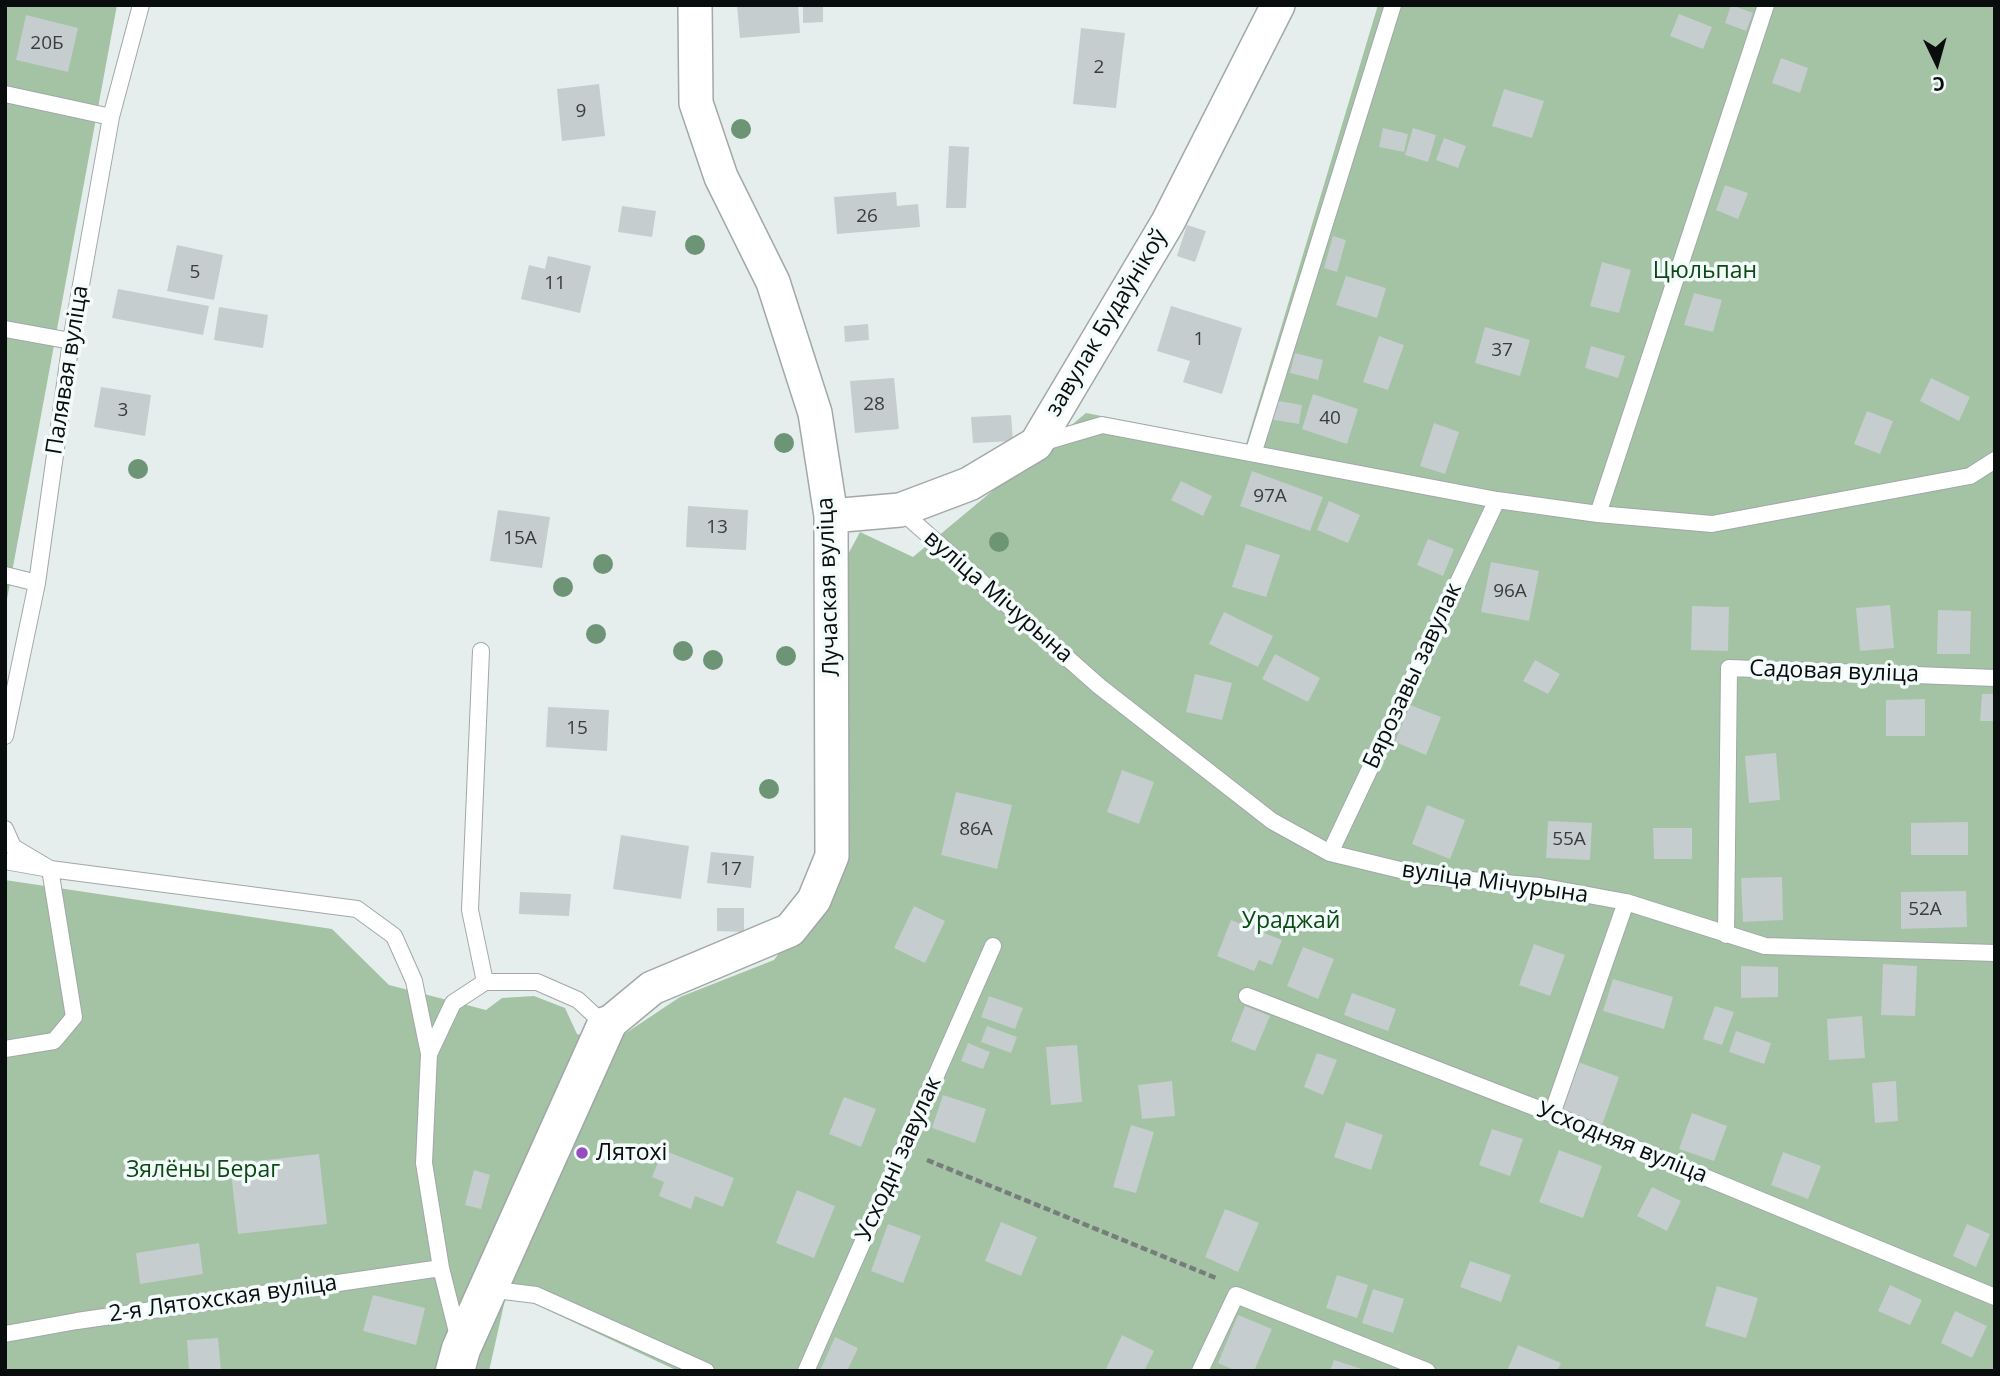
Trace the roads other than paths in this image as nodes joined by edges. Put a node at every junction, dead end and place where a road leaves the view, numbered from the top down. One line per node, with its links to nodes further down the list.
1 (141, 5): 7 (lane, Палявая вуліца)
2 (695, 5): 16 (street, Лучаская вуліца)
3 (1278, 5): 10 (street, завулак Будаўнікоў)
4 (1394, 5): 11 (lane)
5 (1766, 5): 15 (lane)
6 (5, 94): 7 (lane)
7 (111, 117): 9 (lane, Палявая вуліца)
8 (5, 329): 9 (lane)
9 (71, 341): 18 (lane, Палявая вуліца)
10 (1036, 444): 11 (lane); 14 (street, завулак Будаўнікоў)
11 (1254, 451): 13 (lane)
12 (1995, 460): 15 (lane)
13 (1497, 500): 15 (lane); 23 (lane, Бярозавы завулак)
14 (900, 510): 16 (street, завулак Будаўнікоў); 23 (lane, вуліца Мічурына)
15 (1598, 514)
16 (831, 516): 32 (street, Лучаская вуліца)
17 (5, 575): 18 (lane)
18 (37, 583): 21 (lane, Палявая вуліца)
19 (481, 651): 30 (lane)
20 (1995, 678): 27 (lane, Садовая вуліца)
21 (5, 736)
22 (5, 829): 25 (lane)
23 (1330, 853): 26 (lane, вуліца Мічурына)
24 (5, 861): 25 (lane)
25 (50, 869): 33 (lane); 34 (lane)
26 (1626, 902): 27 (lane, вуліца Мічурына); 35 (lane)
27 (1726, 935): 29 (lane, вуліца Мічурына)
28 (992, 946): 42 (lane, Усходні завулак)
29 (1995, 953)
30 (485, 982): 32 (lane); 34 (lane)
31 (1247, 996): 35 (lane, Усходняя вуліца)
32 (606, 1026): 37 (street)
33 (5, 1049)
34 (429, 1054): 36 (lane)
35 (1552, 1114): 38 (lane, Усходняя вуліца)
36 (441, 1268): 39 (lane, 2-я Лятохская вуліца); 40 (lane)
37 (488, 1289): 40 (street); 41 (lane)
38 (1995, 1297)
39 (5, 1334)
40 (458, 1360)
41 (706, 1371)
42 (806, 1371)
43 (1200, 1371): 44 (lane)
44 (1427, 1371)

